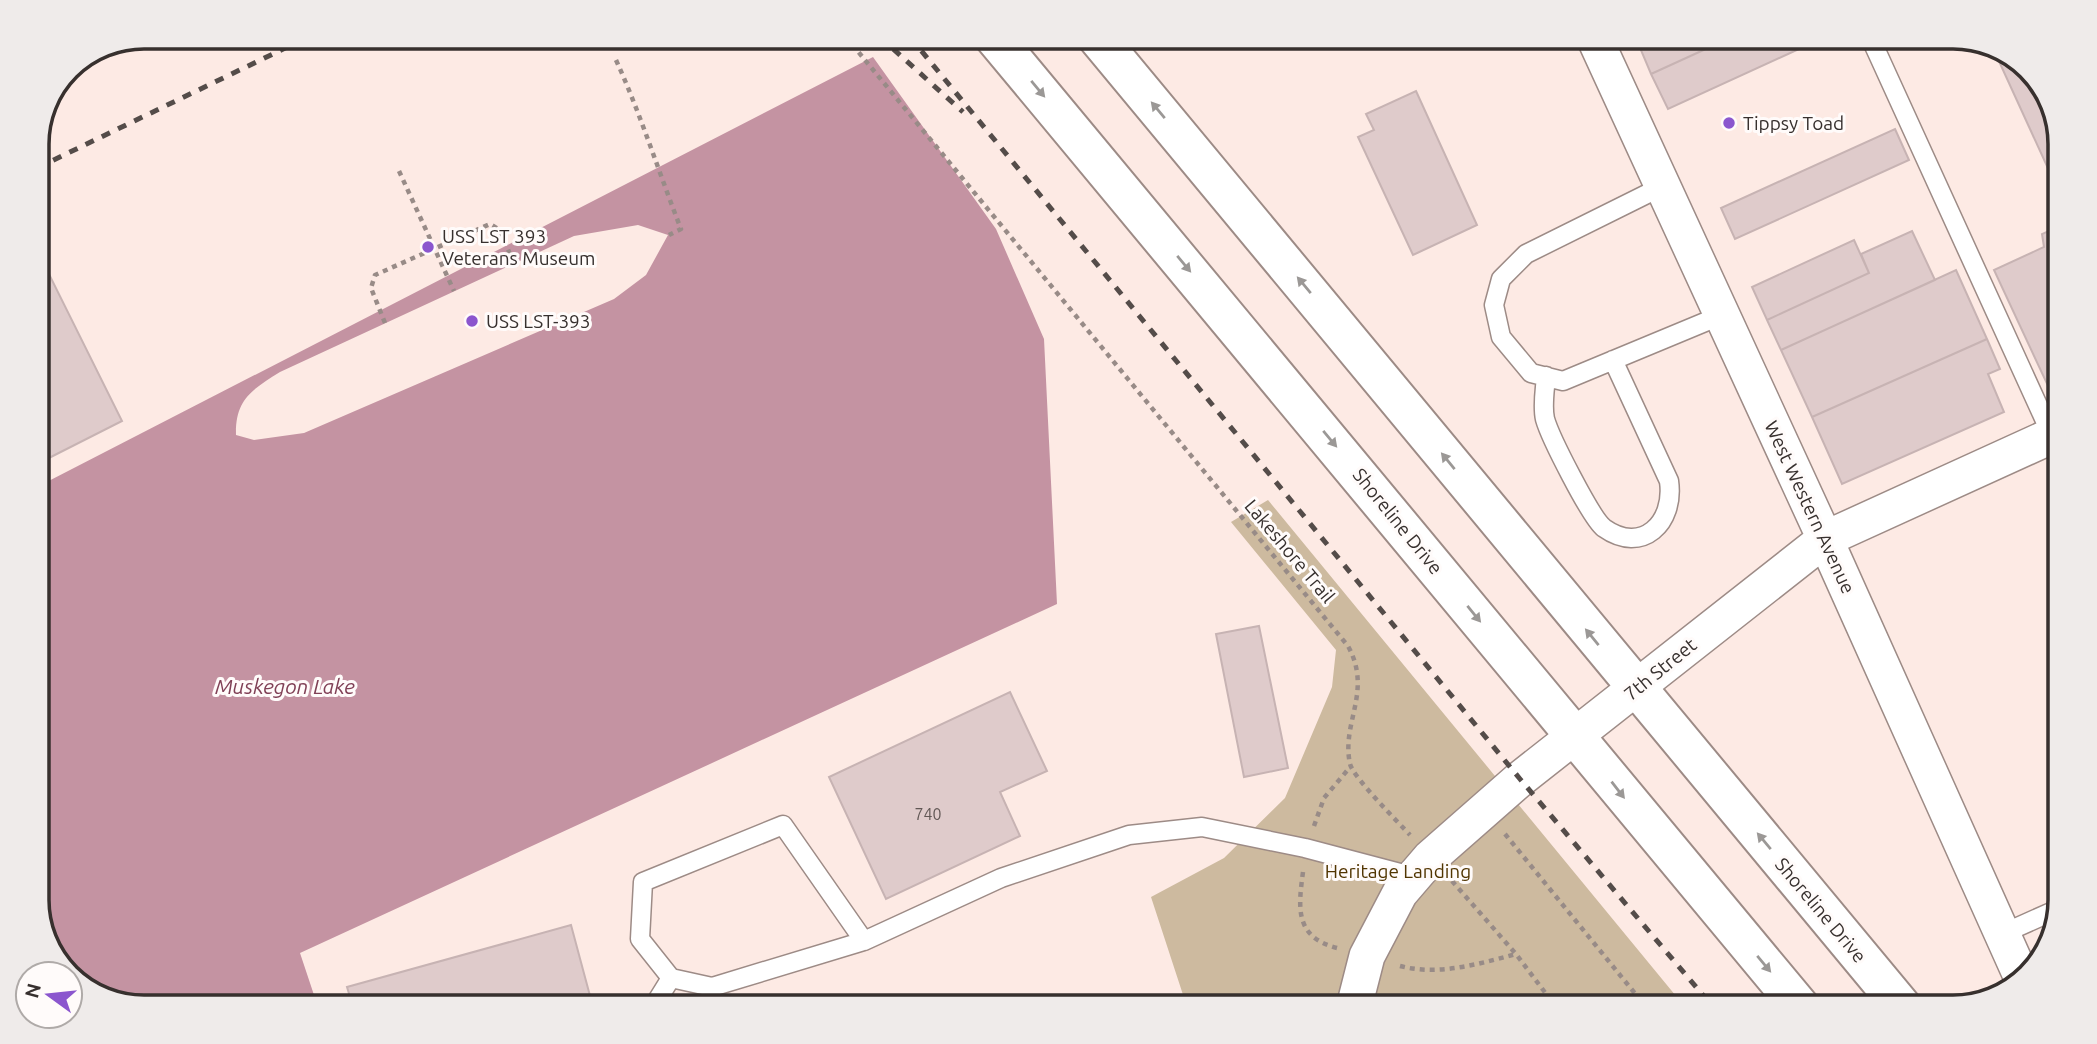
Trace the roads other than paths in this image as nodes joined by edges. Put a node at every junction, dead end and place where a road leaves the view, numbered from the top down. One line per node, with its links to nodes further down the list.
1 (1005, 49): 13 (highway, Shoreline Drive, one-way to 13)
2 (1107, 49): 12 (highway, Shoreline Drive, one-way to 2)
3 (1600, 49): 5 (street, West Western Avenue)
4 (1876, 49): 9 (lane)
5 (1663, 186): 6 (street, West Western Avenue); 8 (lane)
6 (1722, 315): 7 (lane); 11 (street, West Western Avenue)
7 (1613, 360): 8 (lane); 8 (lane)
8 (1546, 376)
9 (2048, 417)
10 (2048, 438): 11 (street, 7th Street)
11 (1825, 538): 12 (street, 7th Street); 16 (street, West Western Avenue)
12 (1635, 690): 13 (street, 7th Street); 23 (highway, Shoreline Drive, one-way to 12)
13 (1576, 737): 14 (street, 7th Street); 22 (highway, Shoreline Drive, one-way to 22)
14 (1439, 871): 17 (lane); 21 (street, 7th Street)
15 (2047, 914): 16 (lane)
16 (2002, 934): 18 (street, West Western Avenue)
17 (864, 941): 19 (lane); 19 (lane)
18 (2018, 969)
19 (671, 978): 20 (lane)
20 (660, 995)
21 (1357, 995)
22 (1790, 995)
23 (1892, 995)

